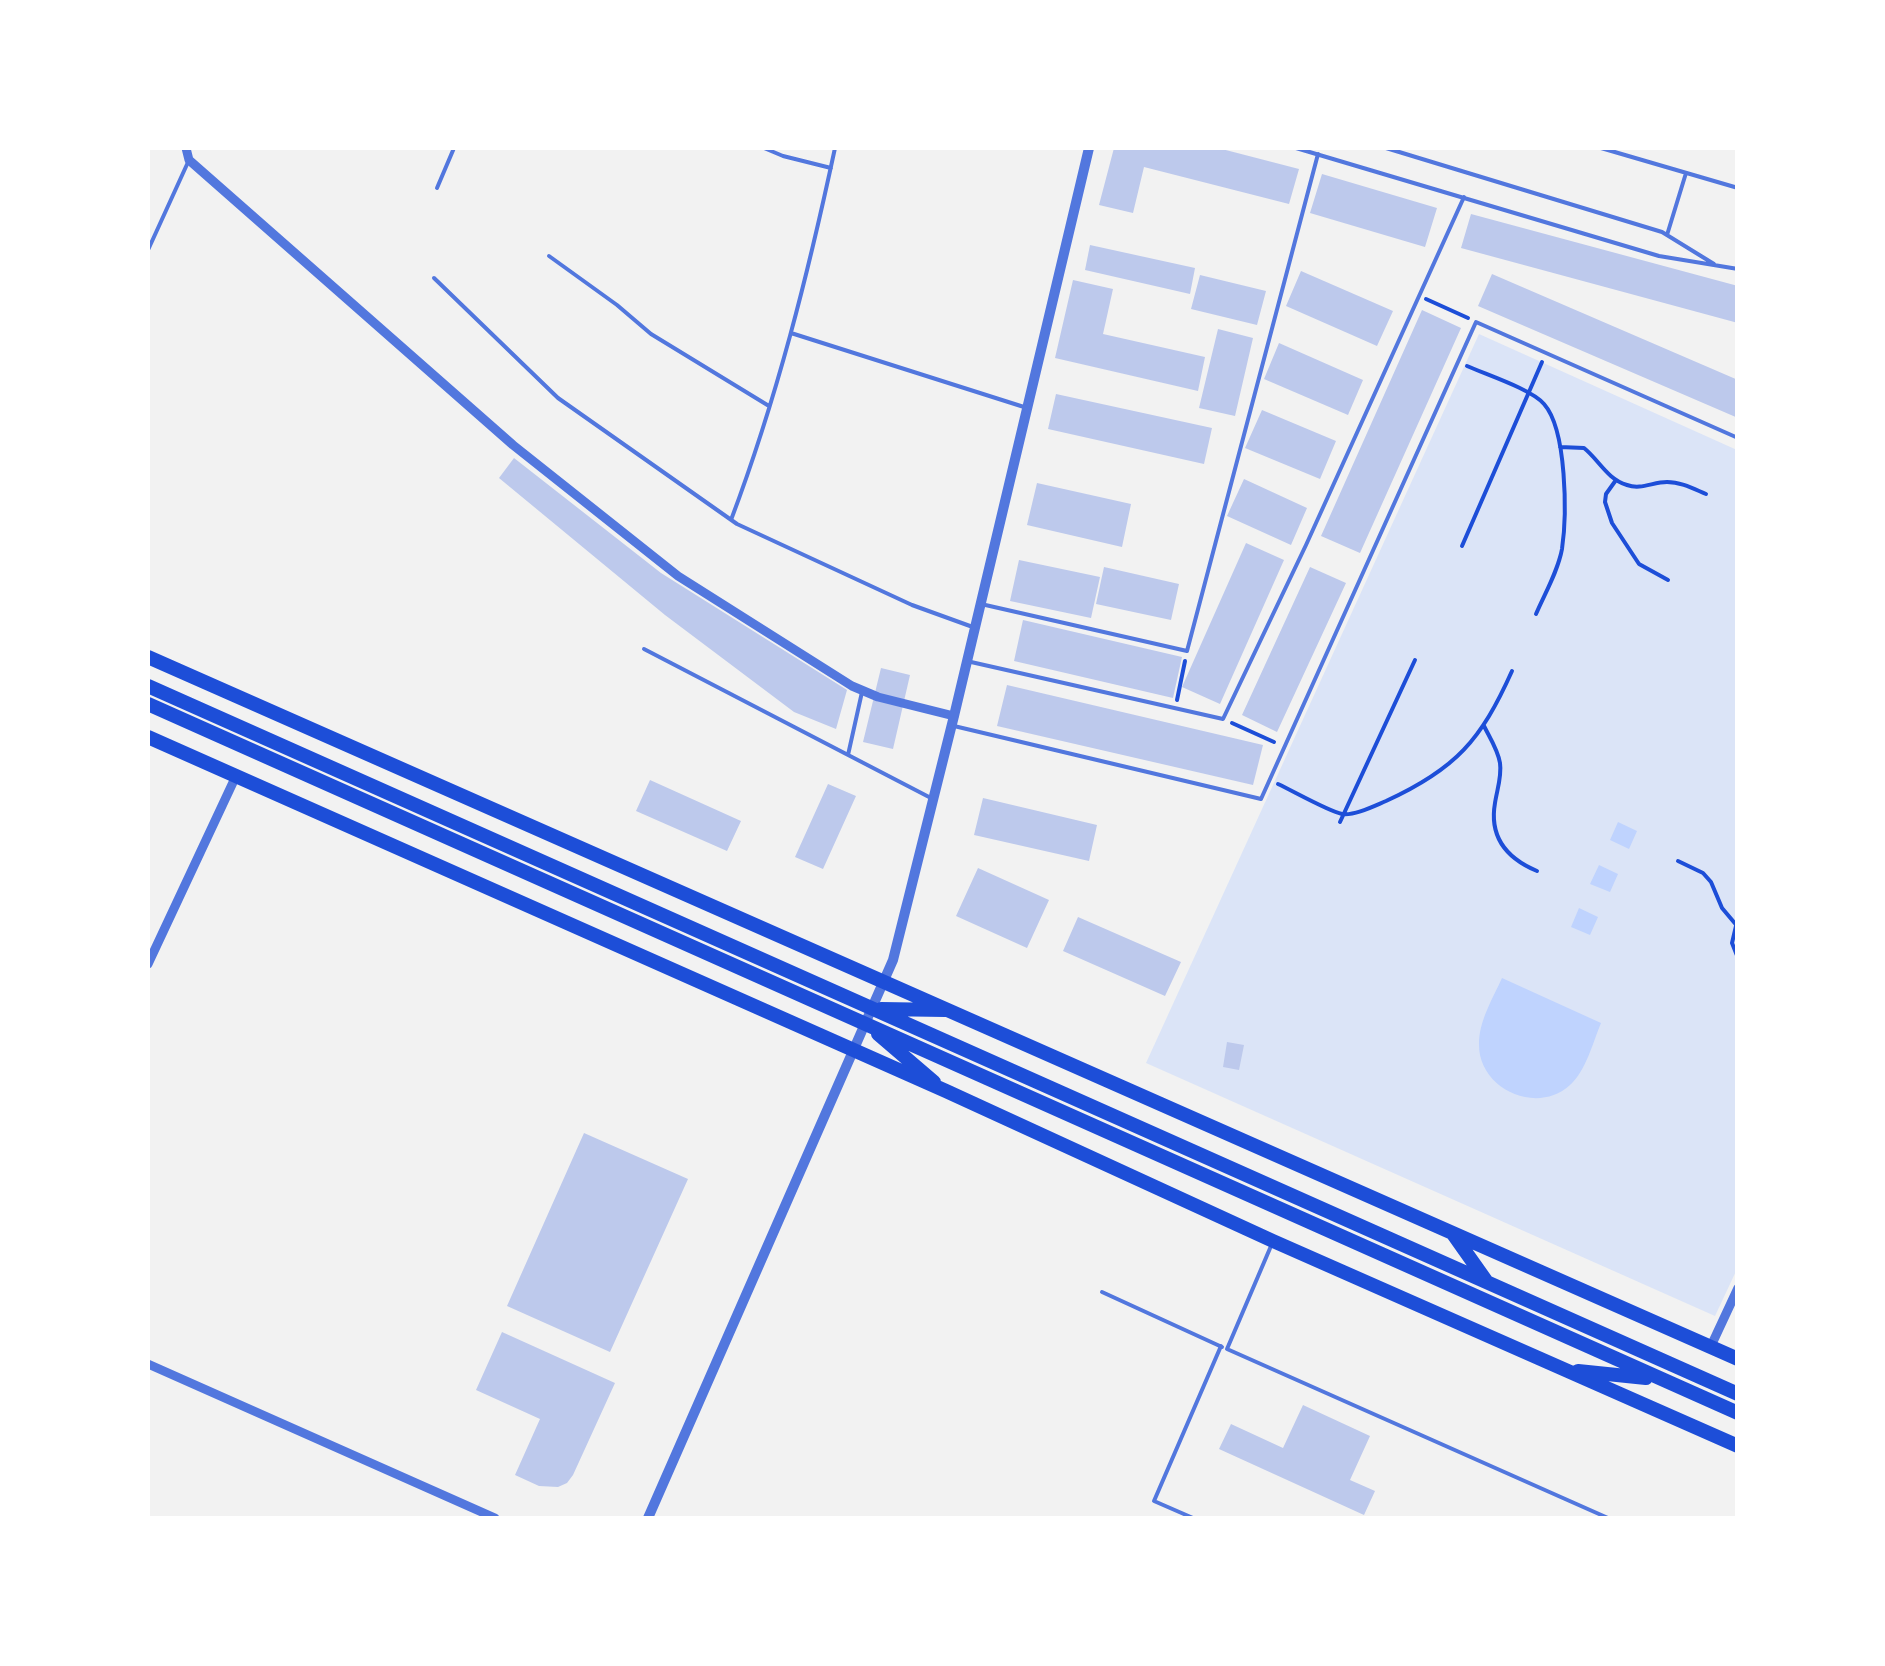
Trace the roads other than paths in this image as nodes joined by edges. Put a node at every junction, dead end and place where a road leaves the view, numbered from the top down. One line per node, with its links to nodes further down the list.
1 (186, 148): 10 (street)
2 (454, 148): 13 (lane)
3 (764, 148): 11 (lane)
4 (835, 148): 11 (lane)
5 (1090, 148): 24 (street)
6 (1296, 148): 9 (lane)
7 (1386, 148): 16 (lane)
8 (1602, 148): 12 (lane)
9 (1318, 154): 15 (lane); 27 (lane)
10 (189, 160): 17 (lane); 33 (street)
11 (831, 168): 22 (lane)
12 (1686, 173): 14 (lane); 16 (lane)
13 (436, 188)
14 (1738, 188)
15 (1464, 198): 19 (lane); 31 (lane)
16 (1667, 235): 19 (lane)
17 (148, 250)
18 (549, 256): 23 (lane)
19 (1724, 267): 20 (lane)
20 (1738, 269)
21 (434, 278): 26 (lane)
22 (791, 333): 23 (lane); 24 (lane)
23 (769, 406): 26 (lane)
24 (1028, 408): 27 (street)
25 (1738, 438): 35 (lane)
26 (731, 520): 28 (lane)
27 (980, 604): 28 (street)
28 (975, 628): 31 (street)
29 (644, 649): 37 (lane)
30 (148, 657): 41 (main road)
31 (967, 662): 35 (street)
32 (148, 686): 43 (main road)
33 (862, 692): 35 (street); 37 (lane)
34 (148, 704): 43 (main road)
35 (953, 721): 39 (street)
36 (148, 737): 38 (main road)
37 (848, 755): 39 (lane)
38 (236, 776): 40 (street); 44 (main road)
39 (934, 800): 41 (street)
40 (148, 964)
41 (884, 981): 42 (main road); 43 (street)
42 (950, 1010): 43 (main road); 46 (main road)
43 (869, 1016): 44 (street); 45 (main road); 48 (main road); 56 (main road)
44 (854, 1051): 45 (main road); 61 (street)
45 (946, 1092): 47 (main road)
46 (1451, 1232): 48 (main road); 51 (main road)
47 (1273, 1241): 52 (lane); 55 (main road)
48 (1487, 1282): 57 (main road)
49 (1102, 1292): 52 (lane)
50 (1737, 1293): 51 (street)
51 (1711, 1346): 53 (main road)
52 (1224, 1348): 62 (lane); 63 (lane)
53 (1738, 1359)
54 (148, 1364): 60 (street)
55 (1562, 1370): 56 (main road); 59 (main road)
56 (1661, 1379): 58 (main road)
57 (1738, 1394)
58 (1738, 1413)
59 (1738, 1446)
60 (494, 1518)
61 (648, 1518)
62 (1193, 1518)
63 (1608, 1518)

